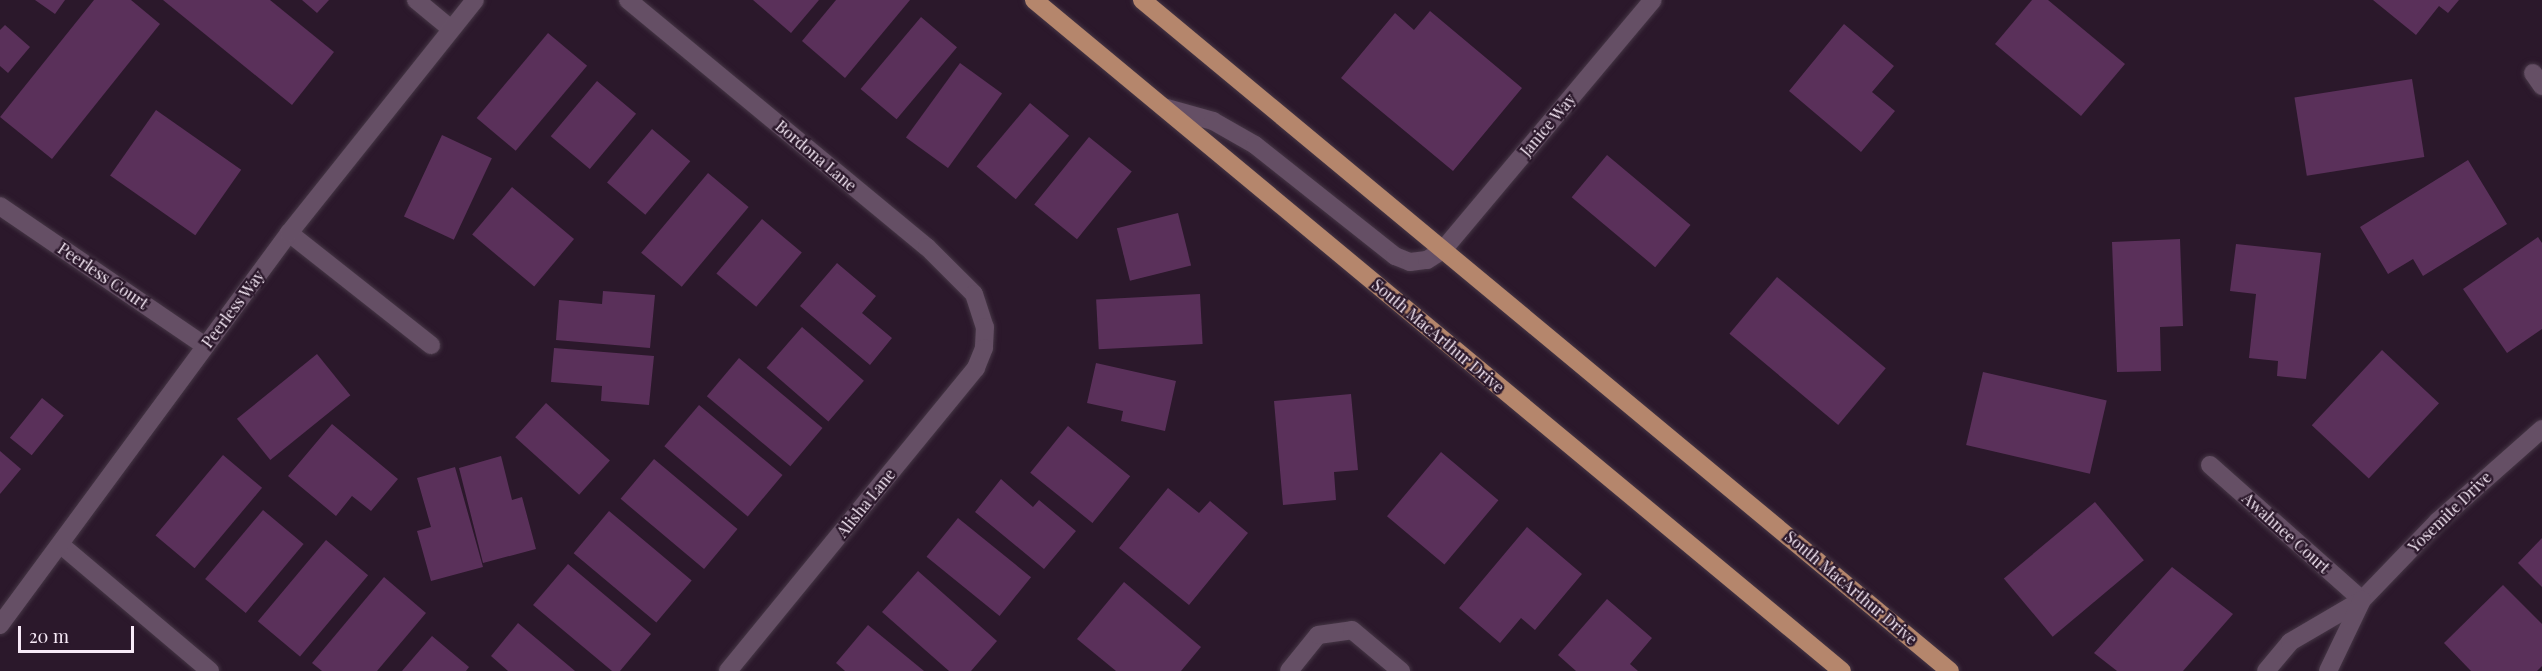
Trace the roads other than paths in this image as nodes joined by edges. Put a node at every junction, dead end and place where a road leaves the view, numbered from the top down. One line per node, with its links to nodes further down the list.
1 (416, 0): 7 (street)
2 (474, 0): 7 (street, Peerless Way)
3 (628, 0): 12 (street, Bordona Lane)
4 (1034, 0): 8 (main road, South MacArthur Drive)
5 (1142, 0): 11 (main road, South MacArthur Drive)
6 (1653, 0): 11 (street, Janice Way)
7 (451, 29): 10 (street, Peerless Way)
8 (1163, 107): 11 (street); 24 (main road, South MacArthur Drive)
9 (0, 206): 14 (street, Peerless Court)
10 (289, 233): 13 (street); 14 (street, Peerless Way)
11 (1443, 250): 25 (main road, South MacArthur Drive)
12 (984, 327): 21 (street, Alisha Lane)
13 (431, 345)
14 (206, 346): 17 (street, Peerless Way)
15 (2542, 429): 18 (street, Yosemite Drive)
16 (2210, 465): 18 (street, Awahnee Court)
17 (61, 545): 19 (street, Peerless Way); 20 (street)
18 (2362, 600): 26 (street, Yosemite Drive); 27 (street, Yosemite Drive)
19 (0, 625)
20 (210, 671)
21 (728, 671)
22 (1289, 671): 23 (street)
23 (1401, 671)
24 (1842, 671)
25 (1950, 671)
26 (2266, 671)
27 (2328, 671)

